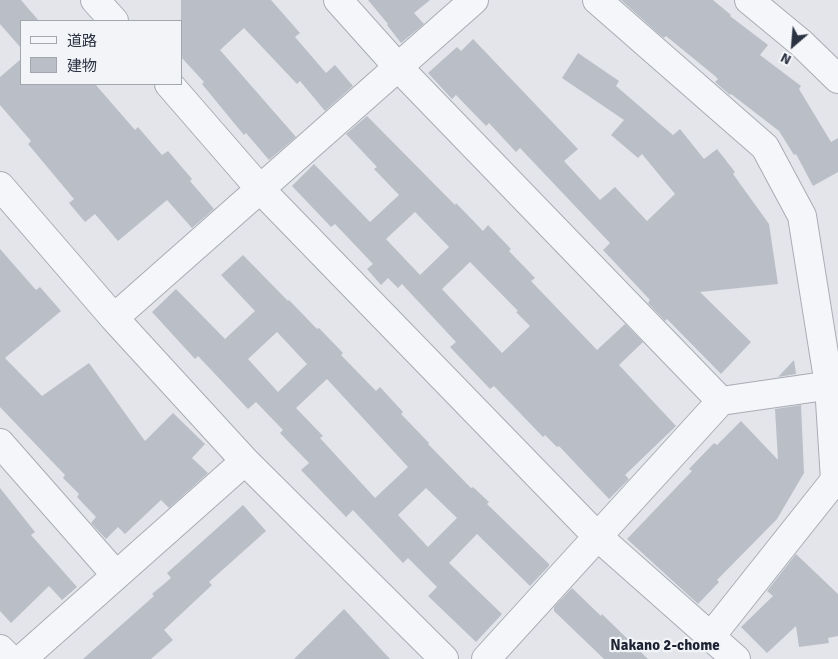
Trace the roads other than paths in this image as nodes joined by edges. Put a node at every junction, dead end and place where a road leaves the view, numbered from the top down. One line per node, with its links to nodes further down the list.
1 (95, 0): 6 (street)
2 (338, 0): 7 (street)
3 (474, 0): 7 (street)
4 (597, 0): 13 (street)
5 (749, 0): 8 (street)
6 (113, 20)
7 (398, 67): 11 (street); 14 (street)
8 (838, 79)
9 (170, 85): 11 (street)
10 (0, 186): 12 (street)
11 (261, 190): 12 (street); 17 (street)
12 (114, 318): 16 (street)
13 (833, 384): 14 (street); 19 (street)
14 (721, 401): 17 (street)
15 (0, 443): 18 (street)
16 (244, 461): 18 (street); 23 (street)
17 (597, 536): 19 (street); 24 (street)
18 (116, 575): 22 (street)
19 (710, 636): 25 (street)
20 (0, 649): 21 (street)
21 (10, 659)
22 (22, 659)
23 (444, 659)
24 (486, 659)
25 (736, 659)

